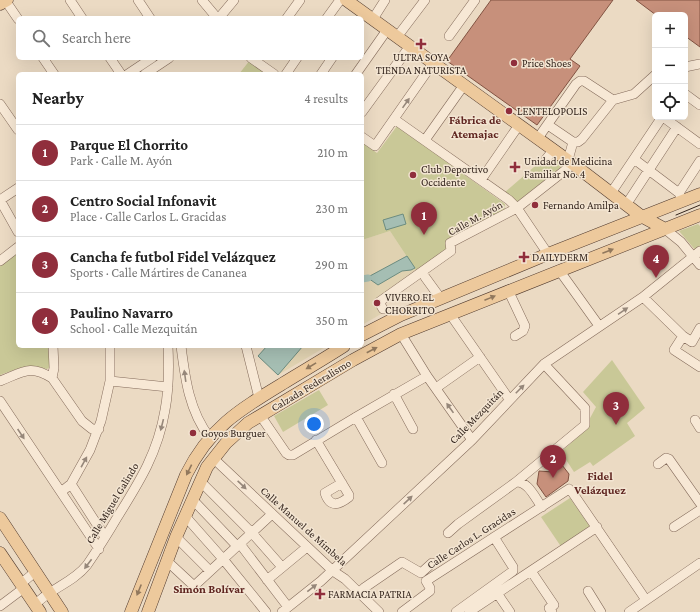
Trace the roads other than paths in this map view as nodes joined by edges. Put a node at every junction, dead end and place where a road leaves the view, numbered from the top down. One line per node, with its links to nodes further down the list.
1 (70, 0): 13 (street)
2 (138, 0): 14 (street)
3 (202, 0): 15 (street)
4 (234, 0): 16 (street)
5 (300, 0): 17 (street)
6 (340, 0): 18 (street)
7 (346, 0): 19 (main road)
8 (385, 0): 19 (street)
9 (425, 0): 20 (street)
10 (475, 0): 21 (street)
11 (4, 1): 12 (street)
12 (16, 16)
13 (81, 16)
14 (149, 16)
15 (216, 16)
16 (220, 16)
17 (288, 16)
18 (328, 16)
19 (366, 17): 20 (main road)
20 (392, 34): 22 (main road); 40 (street)
21 (449, 36)
22 (410, 46): 30 (main road); 47 (street)
23 (44, 60): 33 (street)
24 (111, 60): 34 (street)
25 (149, 60): 35 (street)
26 (166, 60): 36 (street)
27 (256, 60): 37 (street)
28 (296, 60): 38 (street)
29 (331, 60): 39 (street)
30 (433, 63): 42 (main road); 48 (street, one-way to 30)
31 (700, 64): 32 (street)
32 (688, 66)
33 (53, 72)
34 (120, 72)
35 (131, 72)
36 (148, 72)
37 (271, 72)
38 (287, 72)
39 (322, 72)
40 (358, 72)
41 (652, 78): 44 (street)
42 (464, 85): 51 (main road); 57 (street)
43 (688, 96): 46 (street)
44 (613, 100): 52 (street); 58 (street)
45 (0, 104): 53 (street)
46 (700, 106)
47 (364, 109)
48 (394, 119): 55 (street); 57 (street)
49 (661, 120): 62 (street)
50 (667, 120): 54 (street)
51 (519, 125): 56 (main road); 66 (street)
52 (548, 125): 56 (street); 58 (street)
53 (16, 127)
54 (677, 128): 59 (street); 65 (street)
55 (364, 138)
56 (538, 138): 60 (main road)
57 (424, 140): 66 (street)
58 (573, 142): 64 (street)
59 (700, 144)
60 (554, 149): 61 (street); 64 (main road)
61 (546, 159)
62 (634, 159): 65 (street); 68 (street)
63 (700, 161): 70 (street)
64 (571, 162): 68 (main road); 73 (street, Calle M. Ayón)
65 (649, 170): 70 (street); 72 (street)
66 (481, 180): 73 (street)
67 (16, 189): 71 (street)
68 (611, 193): 72 (main road)
69 (700, 194): 70 (main road)
70 (679, 199): 75 (main road); 77 (main road)
71 (0, 200): 76 (street)
72 (626, 205): 75 (main road)
73 (516, 208): 79 (street); 87 (street, Calle M. Ayón)
74 (700, 215): 77 (main road, Calzada Federalismo)
75 (641, 216): 77 (main road); 79 (main road)
76 (16, 228)
77 (664, 229): 80 (street); 82 (main road, Calzada Federalismo, one-way to 77)
78 (16, 249): 81 (street)
79 (548, 254): 86 (main road)
80 (698, 258): 85 (street, Calle Mezquitán)
81 (0, 261)
82 (559, 270): 84 (main road, Calzada Federalismo); 89 (street)
83 (424, 277): 86 (street)
84 (508, 290): 88 (main road, Calzada Federalismo, one-way to 84); 93 (street)
85 (643, 297): 94 (street); 102 (street, Calle Mezquitán, one-way to 85)
86 (441, 299): 91 (main road)
87 (384, 309)
88 (450, 314): 92 (main road, Calzada Federalismo); 101 (street)
89 (597, 323)
90 (700, 328): 94 (street)
91 (364, 334)
92 (401, 334): 104 (street); 114 (main road, Calzada Federalismo, one-way to 92)
93 (515, 336)
94 (683, 336): 103 (street)
95 (53, 348): 105 (street)
96 (110, 348): 107 (street)
97 (246, 348): 111 (street)
98 (341, 348): 111 (main road, Calzada Federalismo, one-way to 111)
99 (168, 349): 100 (street); 108 (street)
100 (181, 350): 120 (street, one-way to 100)
101 (480, 357): 109 (street); 112 (street)
102 (544, 364): 112 (street, Calle Mezquitán, one-way to 102); 127 (street)
103 (700, 367)
104 (427, 376): 109 (street); 110 (street)
105 (52, 378): 106 (street); 118 (street)
106 (0, 381)
107 (110, 381): 108 (street); 118 (street)
108 (168, 387): 142 (street, Calle Miguel Galindo, one-way to 142)
109 (436, 388): 122 (street, one-way to 109)
110 (394, 394): 115 (street); 119 (street)
111 (259, 398): 120 (main road, Calzada Federalismo)
112 (509, 399): 122 (street, Calle Mezquitán)
113 (0, 401): 130 (street, one-way to 130)
114 (260, 415): 121 (street); 123 (main road, Calzada Federalismo)
115 (356, 417): 121 (street); 124 (street)
116 (695, 420): 117 (street)
117 (700, 428)
118 (99, 429): 129 (street, one-way to 118)
119 (413, 429)
120 (210, 438): 169 (main road, Calzada Federalismo, one-way to 169)
121 (316, 440): 128 (street)
122 (472, 440): 155 (street, Calle Mezquitán, one-way to 122)
123 (213, 458): 126 (main road, Calzada Federalismo); 135 (street, Calle Manuel de Mimbela, one-way to 135)
124 (382, 463)
125 (658, 464): 132 (street)
126 (200, 481): 131 (main road, Calzada Federalismo); 140 (street)
127 (516, 482): 133 (street); 141 (street)
128 (342, 483)
129 (71, 484): 130 (street); 142 (street)
130 (61, 492): 147 (street)
131 (192, 499): 136 (main road, Calzada Federalismo); 145 (street)
132 (700, 503)
133 (542, 507): 138 (street, Calle Carlos L. Gracidas); 144 (street, Calle Carlos L. Gracidas)
134 (700, 510): 139 (street)
135 (272, 514): 140 (street); 146 (street, Calle Manuel de Mimbela)
136 (185, 516): 143 (main road, Calzada Federalismo); 149 (street)
137 (0, 518): 157 (main road)
138 (597, 527): 156 (street); 164 (street)
139 (674, 527)
140 (252, 533): 145 (street); 153 (street)
141 (448, 534)
142 (105, 537): 147 (street, Calle Miguel Galindo)
143 (176, 537): 150 (main road, Calzada Federalismo); 154 (street)
144 (494, 537): 173 (street, Calle Carlos L. Gracidas); 174 (street)
145 (238, 545): 149 (street); 158 (street)
146 (307, 547): 153 (street); 155 (street, Calle Manuel de Mimbela)
147 (99, 549): 163 (street, Calle Miguel Galindo, one-way to 163)
148 (0, 553): 159 (main road)
149 (223, 559): 154 (street); 171 (street)
150 (167, 561): 154 (street); 170 (main road, Calzada Federalismo)
151 (700, 563): 164 (street)
152 (432, 564): 161 (street)
153 (282, 568): 158 (street)
154 (210, 571)
155 (333, 571): 161 (street, Calle Manuel de Mimbela); 167 (street, Calle Mezquitán, one-way to 155)
156 (530, 571): 162 (street); 177 (street)
157 (35, 572): 159 (street); 163 (main road)
158 (266, 580): 167 (street)
159 (24, 588): 165 (street); 166 (main road)
160 (588, 591): 178 (street)
161 (359, 593): 172 (street, Calle Manuel de Mimbela)
162 (497, 593): 175 (street); 176 (street)
163 (50, 594): 166 (street, Calle Miguel Galindo); 168 (main road)
164 (646, 600): 179 (street)
165 (0, 606)
166 (38, 609)
167 (284, 610)
168 (62, 612)
169 (130, 612)
170 (148, 612)
171 (266, 612)
172 (378, 612)
173 (402, 612)
174 (456, 612)
175 (469, 612)
176 (510, 612)
177 (552, 612)
178 (601, 612)
179 (629, 612)

